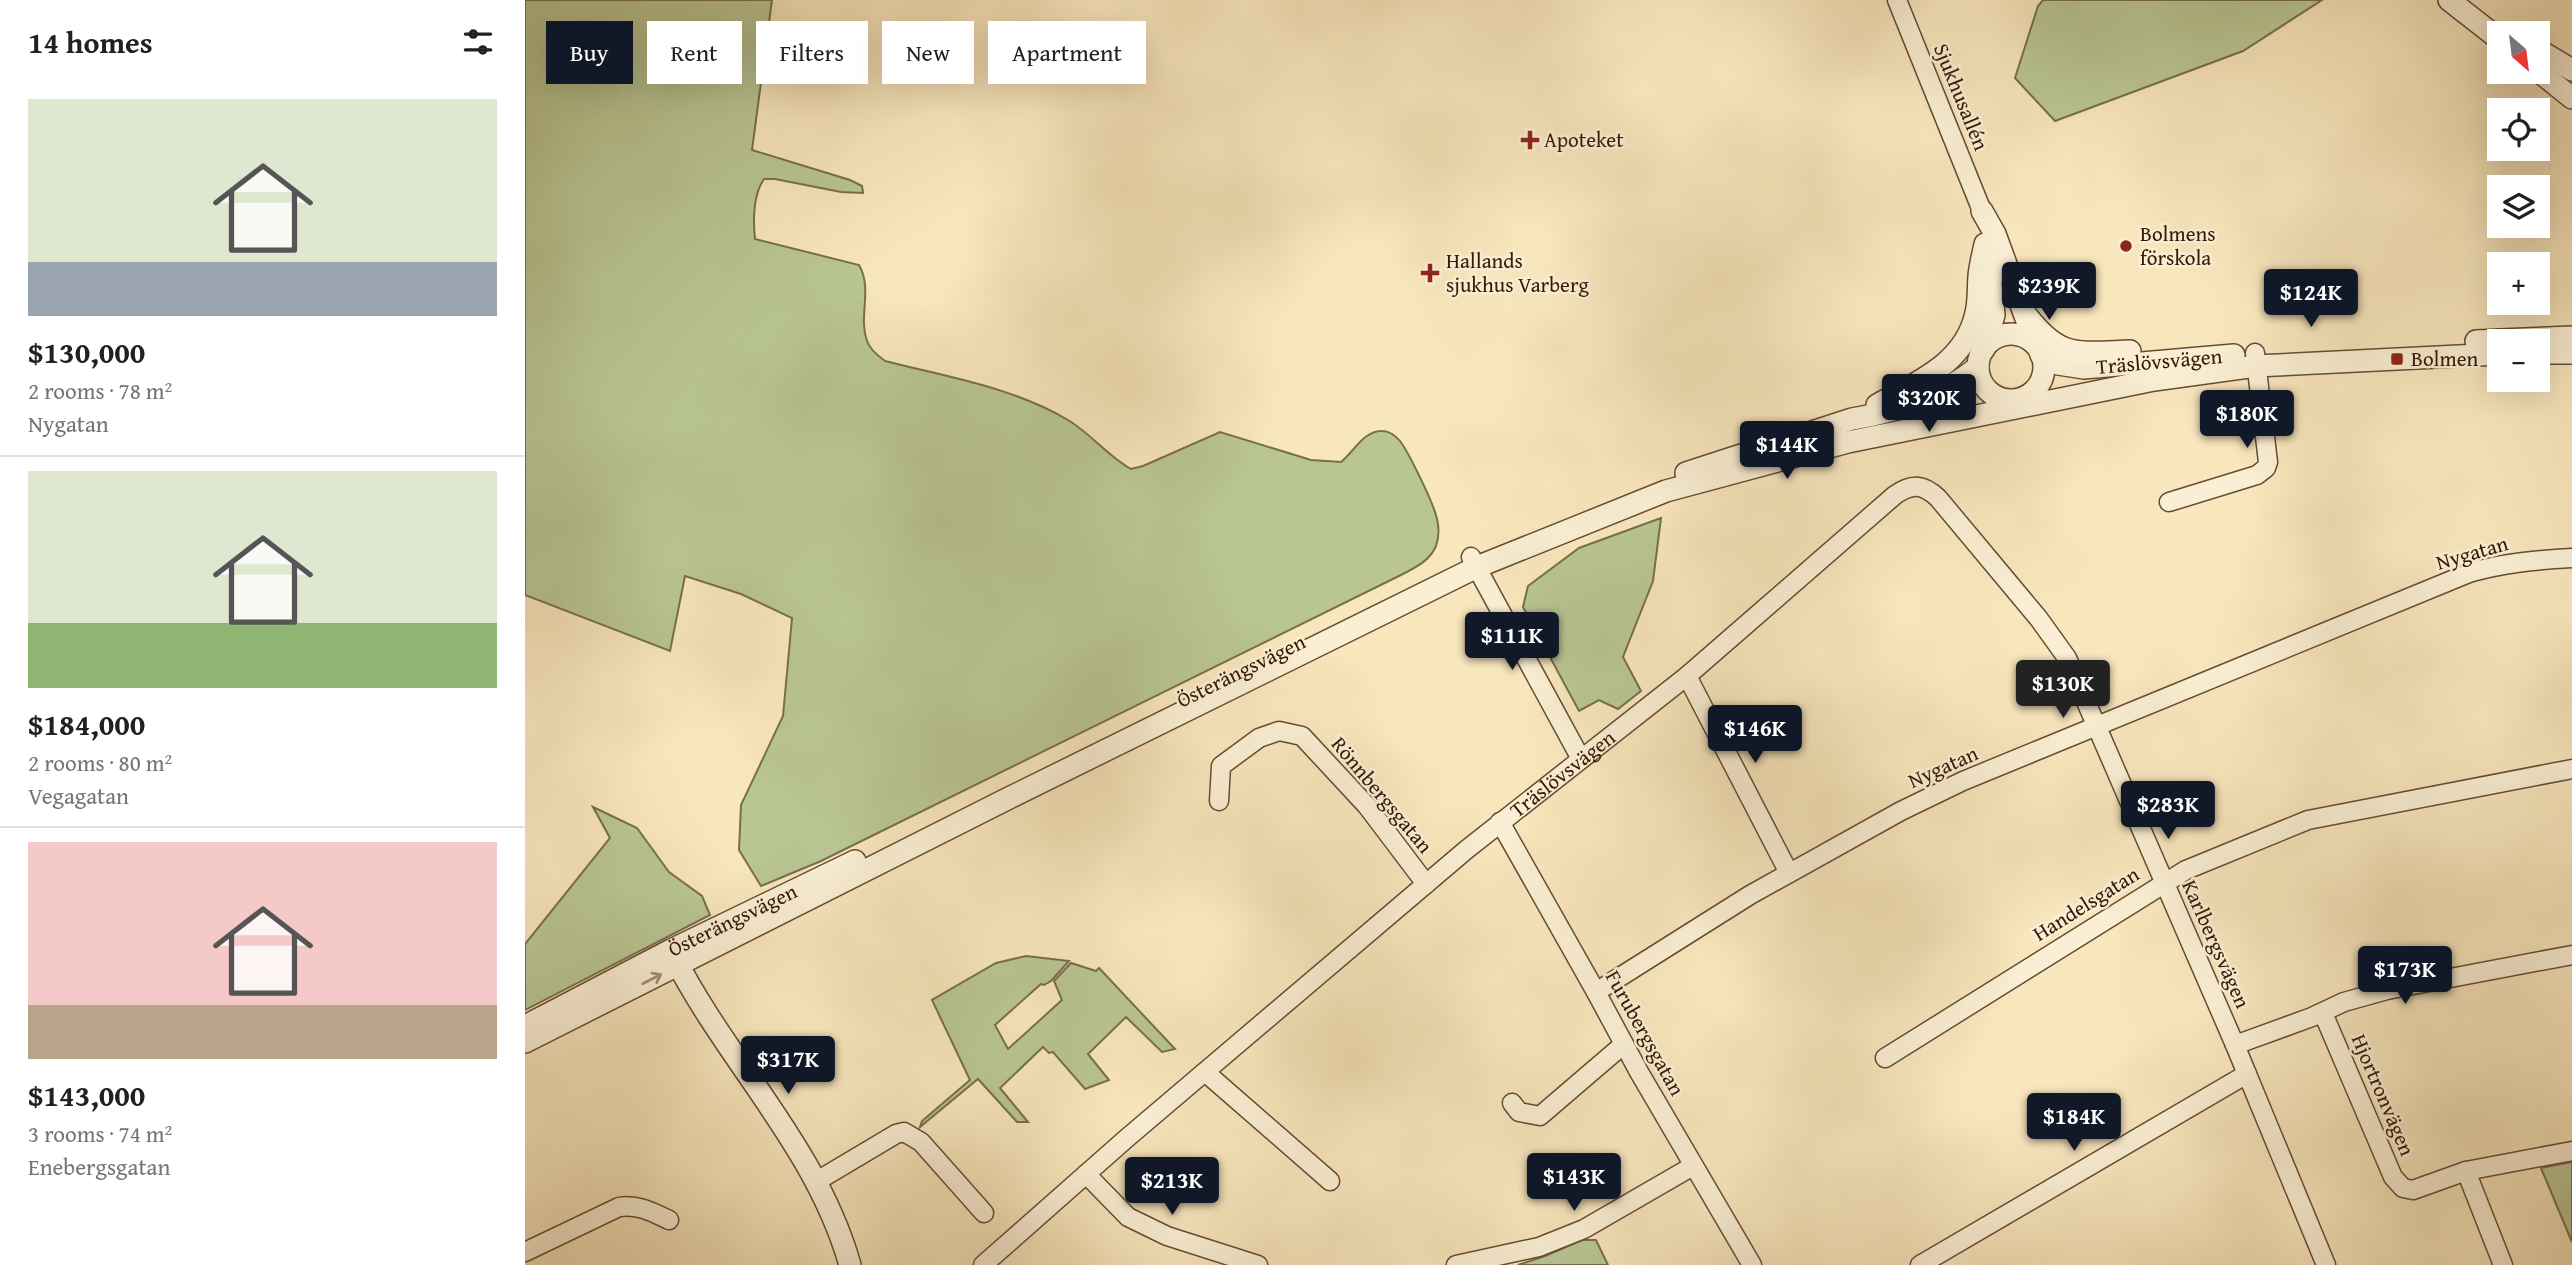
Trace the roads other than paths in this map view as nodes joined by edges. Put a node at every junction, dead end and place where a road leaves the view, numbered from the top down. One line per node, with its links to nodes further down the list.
1 (1896, 0): 10 (street, Sjukhusallén)
2 (2449, 0): 3 (street)
3 (2474, 19): 4 (street); 5 (street)
4 (2487, 25)
5 (2487, 29)
6 (2550, 57): 7 (street)
7 (2572, 70)
8 (2550, 80): 9 (street)
9 (2572, 98)
10 (1982, 211): 11 (street); 12 (street)
11 (1985, 244): 19 (street); 24 (street)
12 (2024, 312): 14 (street); 18 (street)
13 (2572, 337): 20 (street, Träslövsvägen)
14 (2038, 350): 18 (street, Träslövsvägen); 19 (street); 22 (street)
15 (2572, 352): 16 (street)
16 (2550, 353)
17 (2487, 354): 20 (street, Träslövsvägen)
18 (2201, 357): 20 (street, Träslövsvägen)
19 (1981, 358): 22 (street); 24 (street, Österängsvägen)
20 (2255, 360): 21 (street, Träslövsvägen); 27 (street)
21 (2095, 391): 23 (street, Österängsvägen)
22 (2014, 398): 23 (street, Österängsvägen); 25 (street, Österängsvägen)
23 (2052, 400): 25 (street, Österängsvägen)
24 (1852, 419): 29 (street, Österängsvägen)
25 (1848, 442): 29 (street, Österängsvägen)
26 (1921, 487): 30 (street, Träslövsvägen); 31 (street, Karlbergsvägen)
27 (2169, 502)
28 (2572, 558): 31 (street, Nygatan)
29 (1474, 562): 32 (street); 40 (street, Österängsvägen)
30 (1687, 676): 32 (street, Träslövsvägen); 36 (street)
31 (2098, 727): 36 (street, Nygatan); 37 (street, Karlbergsvägen)
32 (1581, 759): 35 (street, Träslövsvägen)
33 (2572, 769): 37 (street, Handelsgatan)
34 (1219, 801): 38 (street, Rönnbergsgatan)
35 (1500, 822): 38 (street, Träslövsvägen); 41 (street, Furubergsgatan)
36 (1789, 873): 41 (street, Nygatan)
37 (2164, 882): 46 (street, Karlbergsvägen); 47 (street, Handelsgatan)
38 (1426, 884): 48 (street, Träslövsvägen)
39 (2572, 955): 42 (street)
40 (675, 958): 43 (street, Österängsvägen); 44 (street, Österängsvägen, one-way to 40); 55 (street)
41 (1597, 992): 45 (street, Furubergsgatan)
42 (2323, 1013): 46 (street); 53 (street, Hjortronvägen)
43 (525, 1026)
44 (525, 1042)
45 (1623, 1044): 50 (street); 52 (street, Furubergsgatan)
46 (2235, 1045): 49 (street, Karlbergsvägen)
47 (1885, 1058)
48 (1205, 1072): 54 (street, Träslövsvägen); 56 (street)
49 (2247, 1074): 65 (street); 66 (street, Karlbergsvägen)
50 (1512, 1104)
51 (2572, 1151): 53 (street, Hjortronvägen)
52 (1693, 1166): 63 (street); 64 (street, Furubergsgatan)
53 (2466, 1171): 67 (street)
54 (1086, 1174): 61 (street, Träslövsvägen); 62 (street)
55 (817, 1181): 57 (street); 60 (street)
56 (1330, 1181)
57 (984, 1213)
58 (669, 1220): 59 (street)
59 (525, 1252)
60 (850, 1265)
61 (983, 1265)
62 (1258, 1265)
63 (1456, 1265)
64 (1752, 1265)
65 (1920, 1265)
66 (2326, 1265)
67 (2503, 1265)

